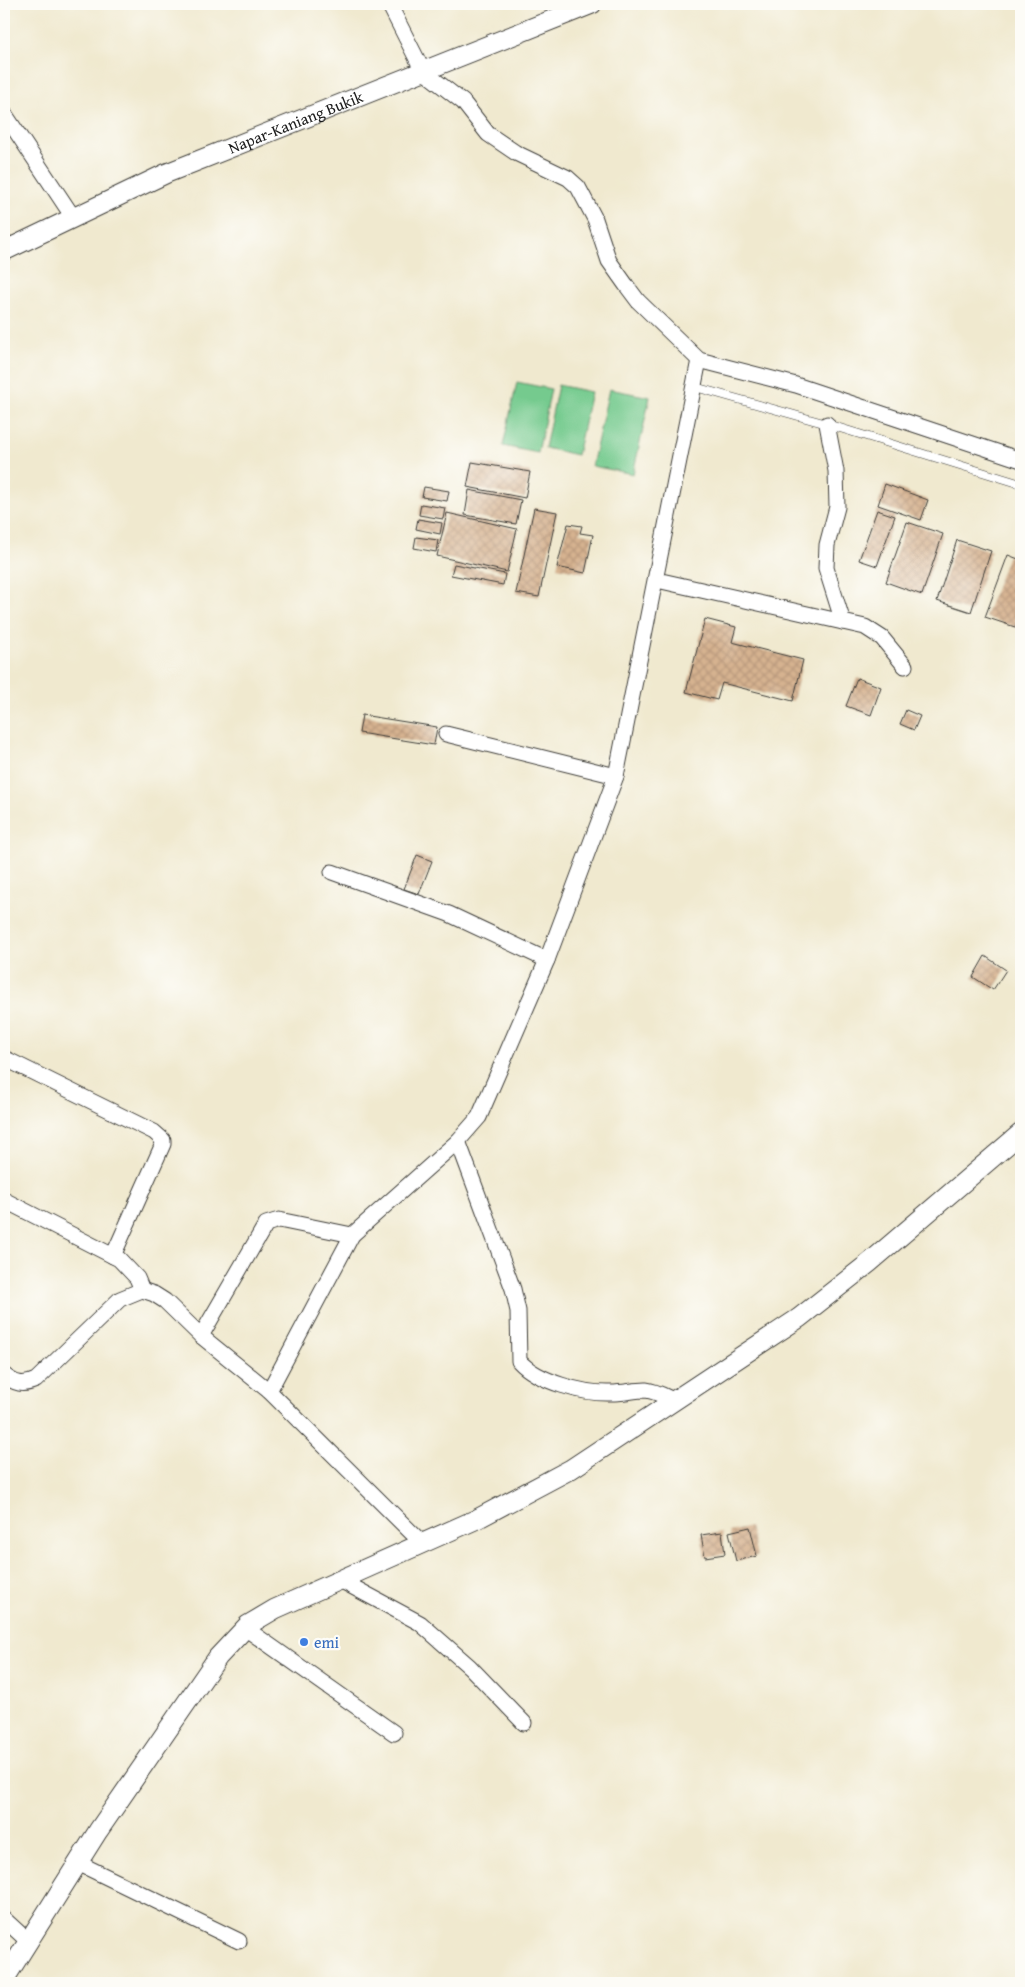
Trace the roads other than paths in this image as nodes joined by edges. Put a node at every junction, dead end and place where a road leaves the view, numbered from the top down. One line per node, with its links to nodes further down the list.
1 (389, 4): 3 (street)
2 (592, 4): 3 (street, Napar-Kaniang Bukik)
3 (423, 71): 5 (street, Napar-Kaniang Bukik); 7 (street)
4 (4, 113): 5 (street)
5 (72, 217): 6 (street, Napar-Kaniang Bukik)
6 (4, 251)
7 (699, 360): 8 (street); 10 (street)
8 (695, 387): 9 (lane); 12 (street)
9 (827, 424): 11 (lane); 13 (street)
10 (1021, 460)
11 (1021, 484)
12 (657, 580): 13 (street); 16 (street)
13 (843, 622): 14 (street)
14 (905, 666)
15 (446, 734): 16 (street)
16 (616, 776): 18 (street)
17 (332, 872): 18 (street)
18 (547, 960): 21 (street)
19 (4, 1058): 24 (street)
20 (1021, 1133): 29 (street)
21 (458, 1142): 23 (street); 29 (street)
22 (4, 1200): 24 (street)
23 (352, 1235): 26 (street); 28 (street)
24 (113, 1256): 25 (street)
25 (142, 1290): 26 (street); 27 (street)
26 (201, 1336): 28 (street)
27 (4, 1375)
28 (269, 1391): 30 (street)
29 (675, 1401): 30 (street)
30 (422, 1543): 31 (street)
31 (340, 1580): 32 (street); 33 (street)
32 (245, 1628): 34 (street); 35 (street)
33 (524, 1723)
34 (394, 1733)
35 (78, 1863): 37 (street); 38 (street)
36 (4, 1919): 37 (street)
37 (29, 1942): 39 (street)
38 (239, 1942)
39 (4, 1980)

